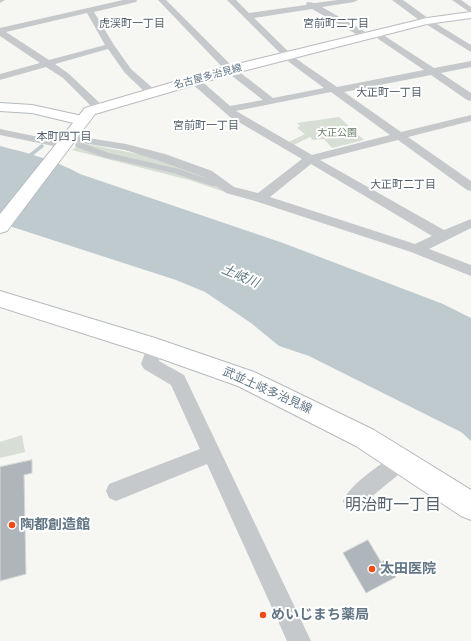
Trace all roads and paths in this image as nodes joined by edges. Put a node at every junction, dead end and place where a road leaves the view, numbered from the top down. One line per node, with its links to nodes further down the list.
1 (133, 0): 9 (street)
2 (162, 0): 21 (street)
3 (231, 0): 12 (street)
4 (304, 0): 8 (street)
5 (354, 0): 8 (street)
6 (397, 0): 13 (street)
7 (456, 0): 10 (street)
8 (314, 6): 12 (street); 15 (street)
9 (89, 10): 14 (street); 16 (street)
10 (471, 11)
11 (471, 15): 13 (main road, 名古屋多治見線)
12 (247, 16): 18 (street)
13 (427, 21): 15 (main road, 名古屋多治見線); 17 (street)
14 (0, 32): 19 (street)
15 (371, 35): 18 (main road, 名古屋多治見線); 22 (street)
16 (110, 46): 19 (street); 26 (street)
17 (471, 49)
18 (288, 56): 21 (main road, 名古屋多治見線); 25 (street)
19 (47, 63): 23 (street); 30 (street)
20 (471, 64): 22 (street)
21 (231, 70): 24 (main road, 名古屋多治見線); 28 (street)
22 (431, 71): 25 (street); 27 (street)
23 (0, 77)
24 (194, 80): 26 (main road, 名古屋多治見線); 31 (street)
25 (334, 90): 28 (street); 35 (street)
26 (151, 92): 30 (main road, 名古屋多治見線)
27 (471, 98)
28 (271, 101): 31 (street)
29 (0, 106): 33 (main road)
30 (99, 108): 33 (main road, 名古屋多治見線)
31 (227, 110): 37 (street)
32 (471, 118): 35 (street)
33 (82, 120): 36 (main road, 名古屋多治見線)
34 (0, 132): 36 (street)
35 (400, 136): 37 (street); 38 (street)
36 (71, 143): 39 (street); 41 (main road, 名古屋多治見線)
37 (310, 158): 39 (street); 42 (street)
38 (471, 187)
39 (260, 198): 43 (street)
40 (471, 223): 42 (street)
41 (0, 227)
42 (443, 236): 43 (street)
43 (416, 249): 44 (street)
44 (471, 271)
45 (0, 299): 46 (main road, 武並土岐多治見線)
46 (155, 347): 47 (street); 48 (main road, 武並土岐多治見線)
47 (212, 453): 49 (street); 52 (street)
48 (402, 460): 50 (street); 51 (main road, 武並土岐多治見線)
49 (116, 491)
50 (353, 501)
51 (471, 506)
52 (299, 641)

